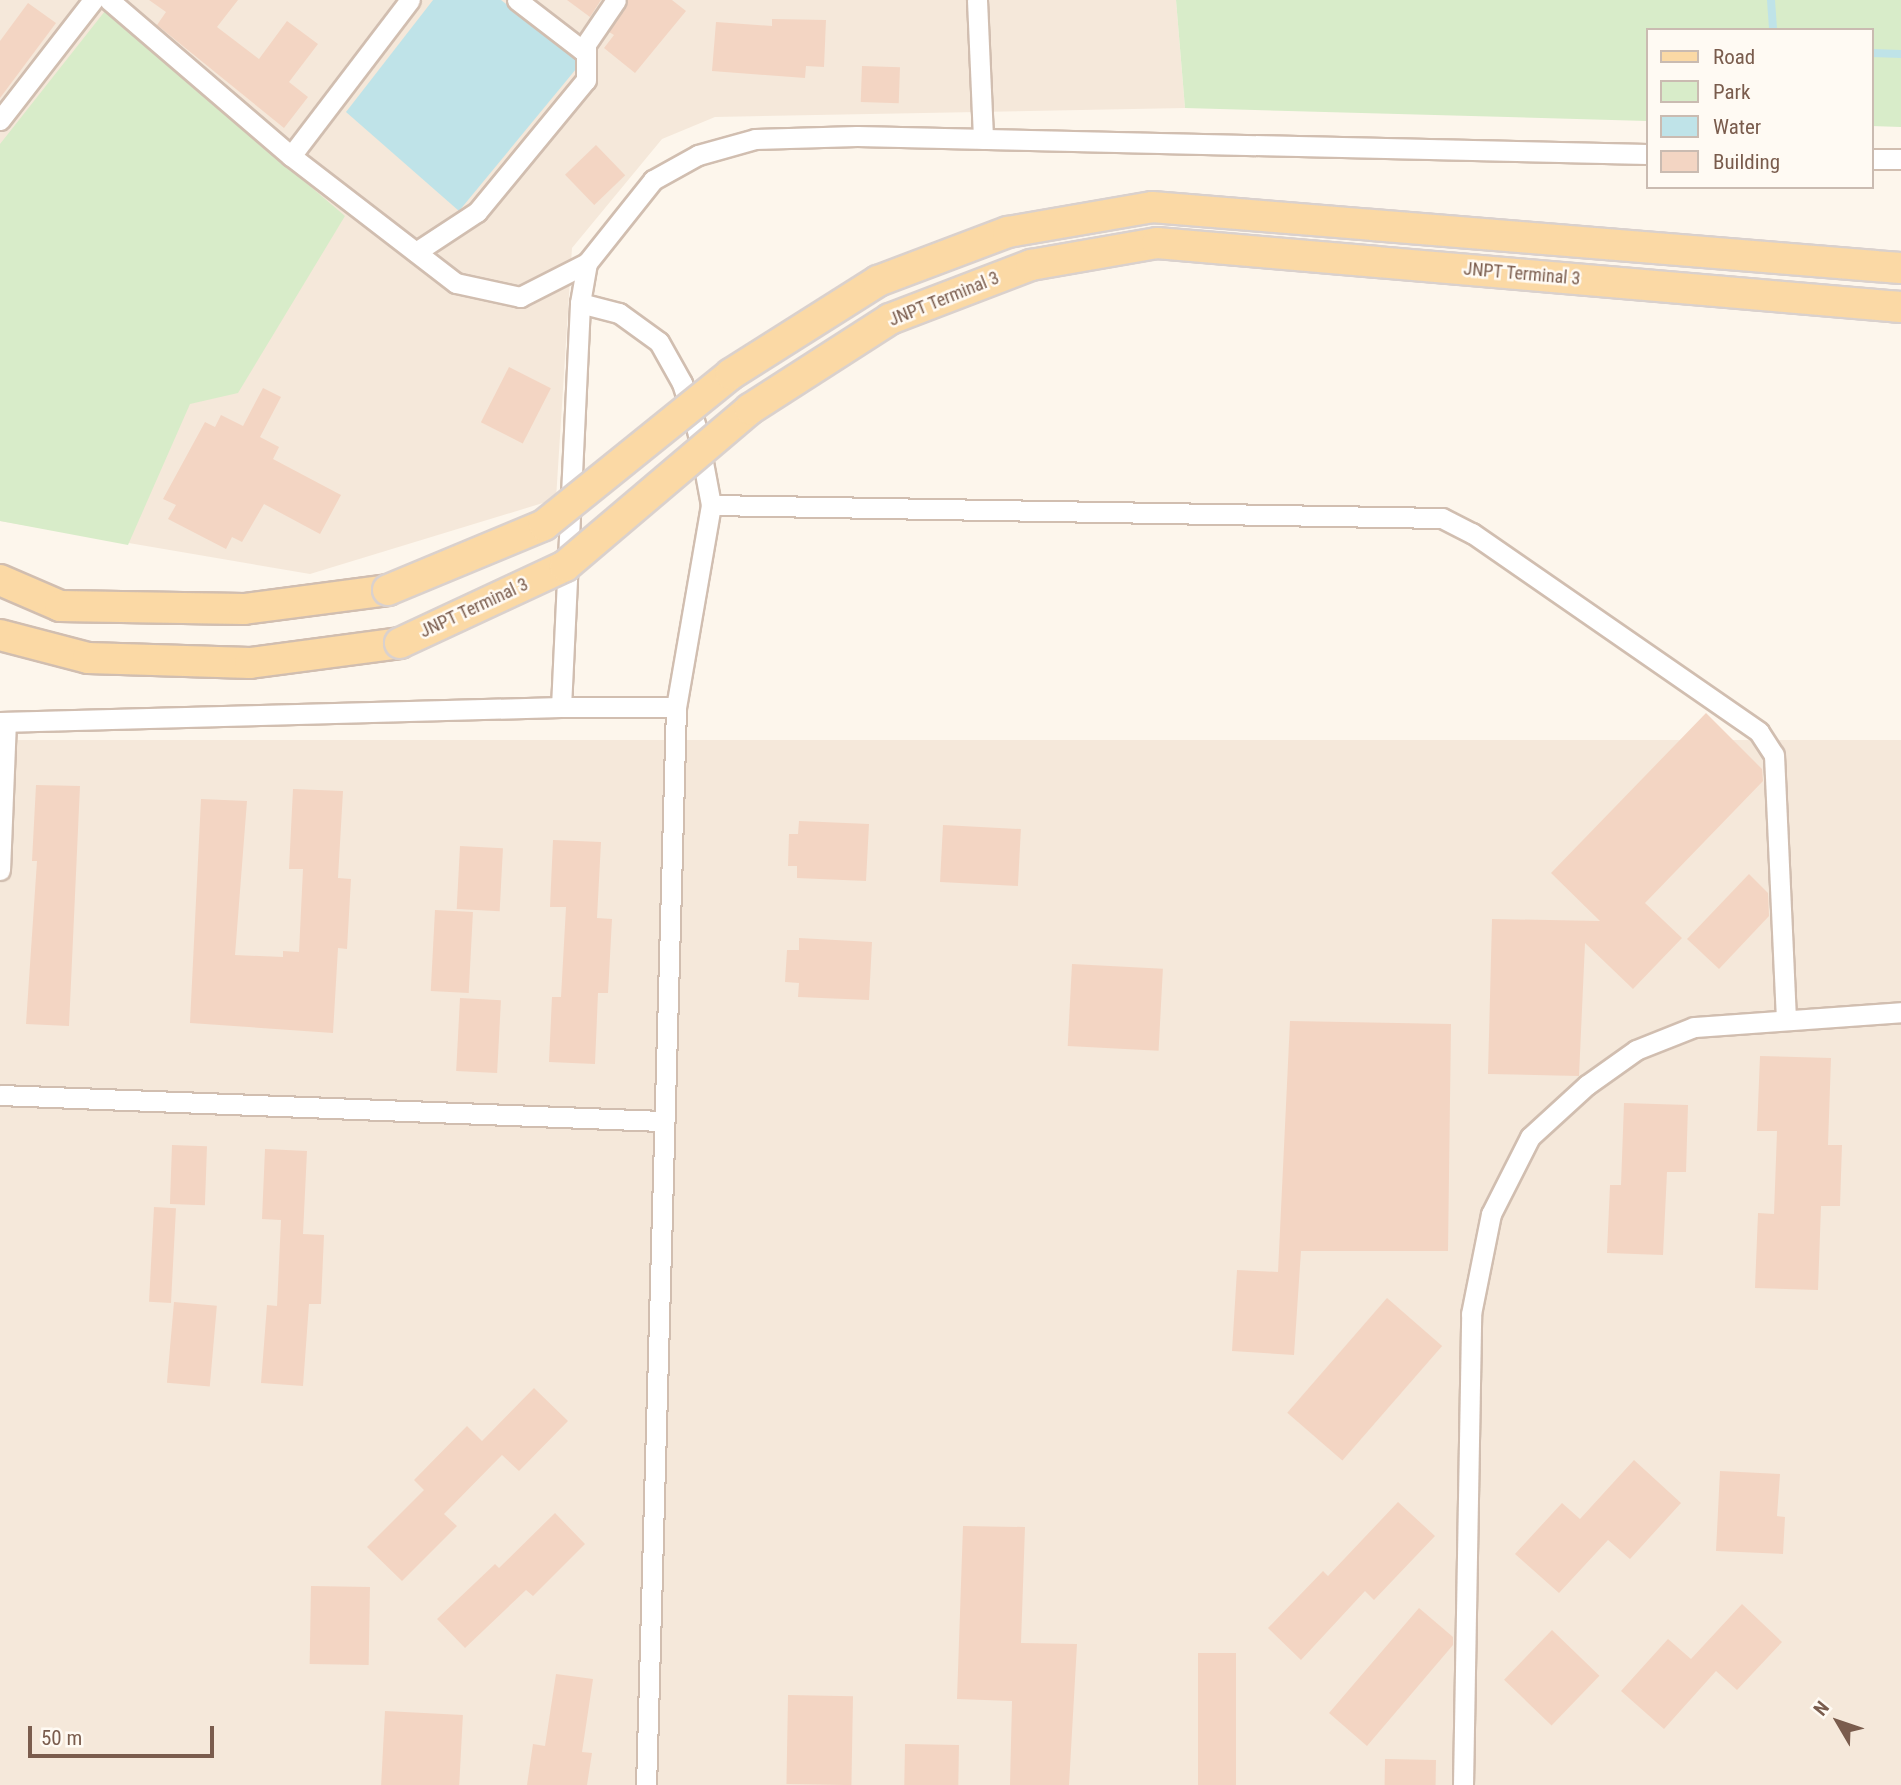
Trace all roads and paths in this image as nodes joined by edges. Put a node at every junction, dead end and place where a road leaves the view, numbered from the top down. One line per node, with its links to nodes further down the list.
1 (93, 0): 8 (street)
2 (109, 0): 11 (street)
3 (410, 0): 11 (street)
4 (517, 0): 7 (street)
5 (616, 0): 7 (street)
6 (977, 0): 9 (street)
7 (586, 44): 14 (street)
8 (0, 120)
9 (983, 139): 10 (street); 15 (street)
10 (1646, 154)
11 (291, 156): 14 (street)
12 (1873, 159): 13 (street)
13 (1901, 159)
14 (416, 252): 15 (street)
15 (587, 263): 17 (street)
16 (1901, 268): 20 (main road, JNPT Terminal 3, bridge)
17 (580, 303): 19 (street); 22 (street)
18 (1901, 307): 21 (main road, JNPT Terminal 3, bridge)
19 (711, 505): 23 (street); 27 (street)
20 (0, 580)
21 (0, 635)
22 (561, 707): 23 (street); 24 (street)
23 (676, 707): 29 (street)
24 (3, 722): 25 (street)
25 (0, 870)
26 (1901, 1012): 27 (street)
27 (1786, 1019): 31 (street)
28 (0, 1095): 29 (street)
29 (662, 1121): 30 (street)
30 (646, 1785)
31 (1463, 1785)

